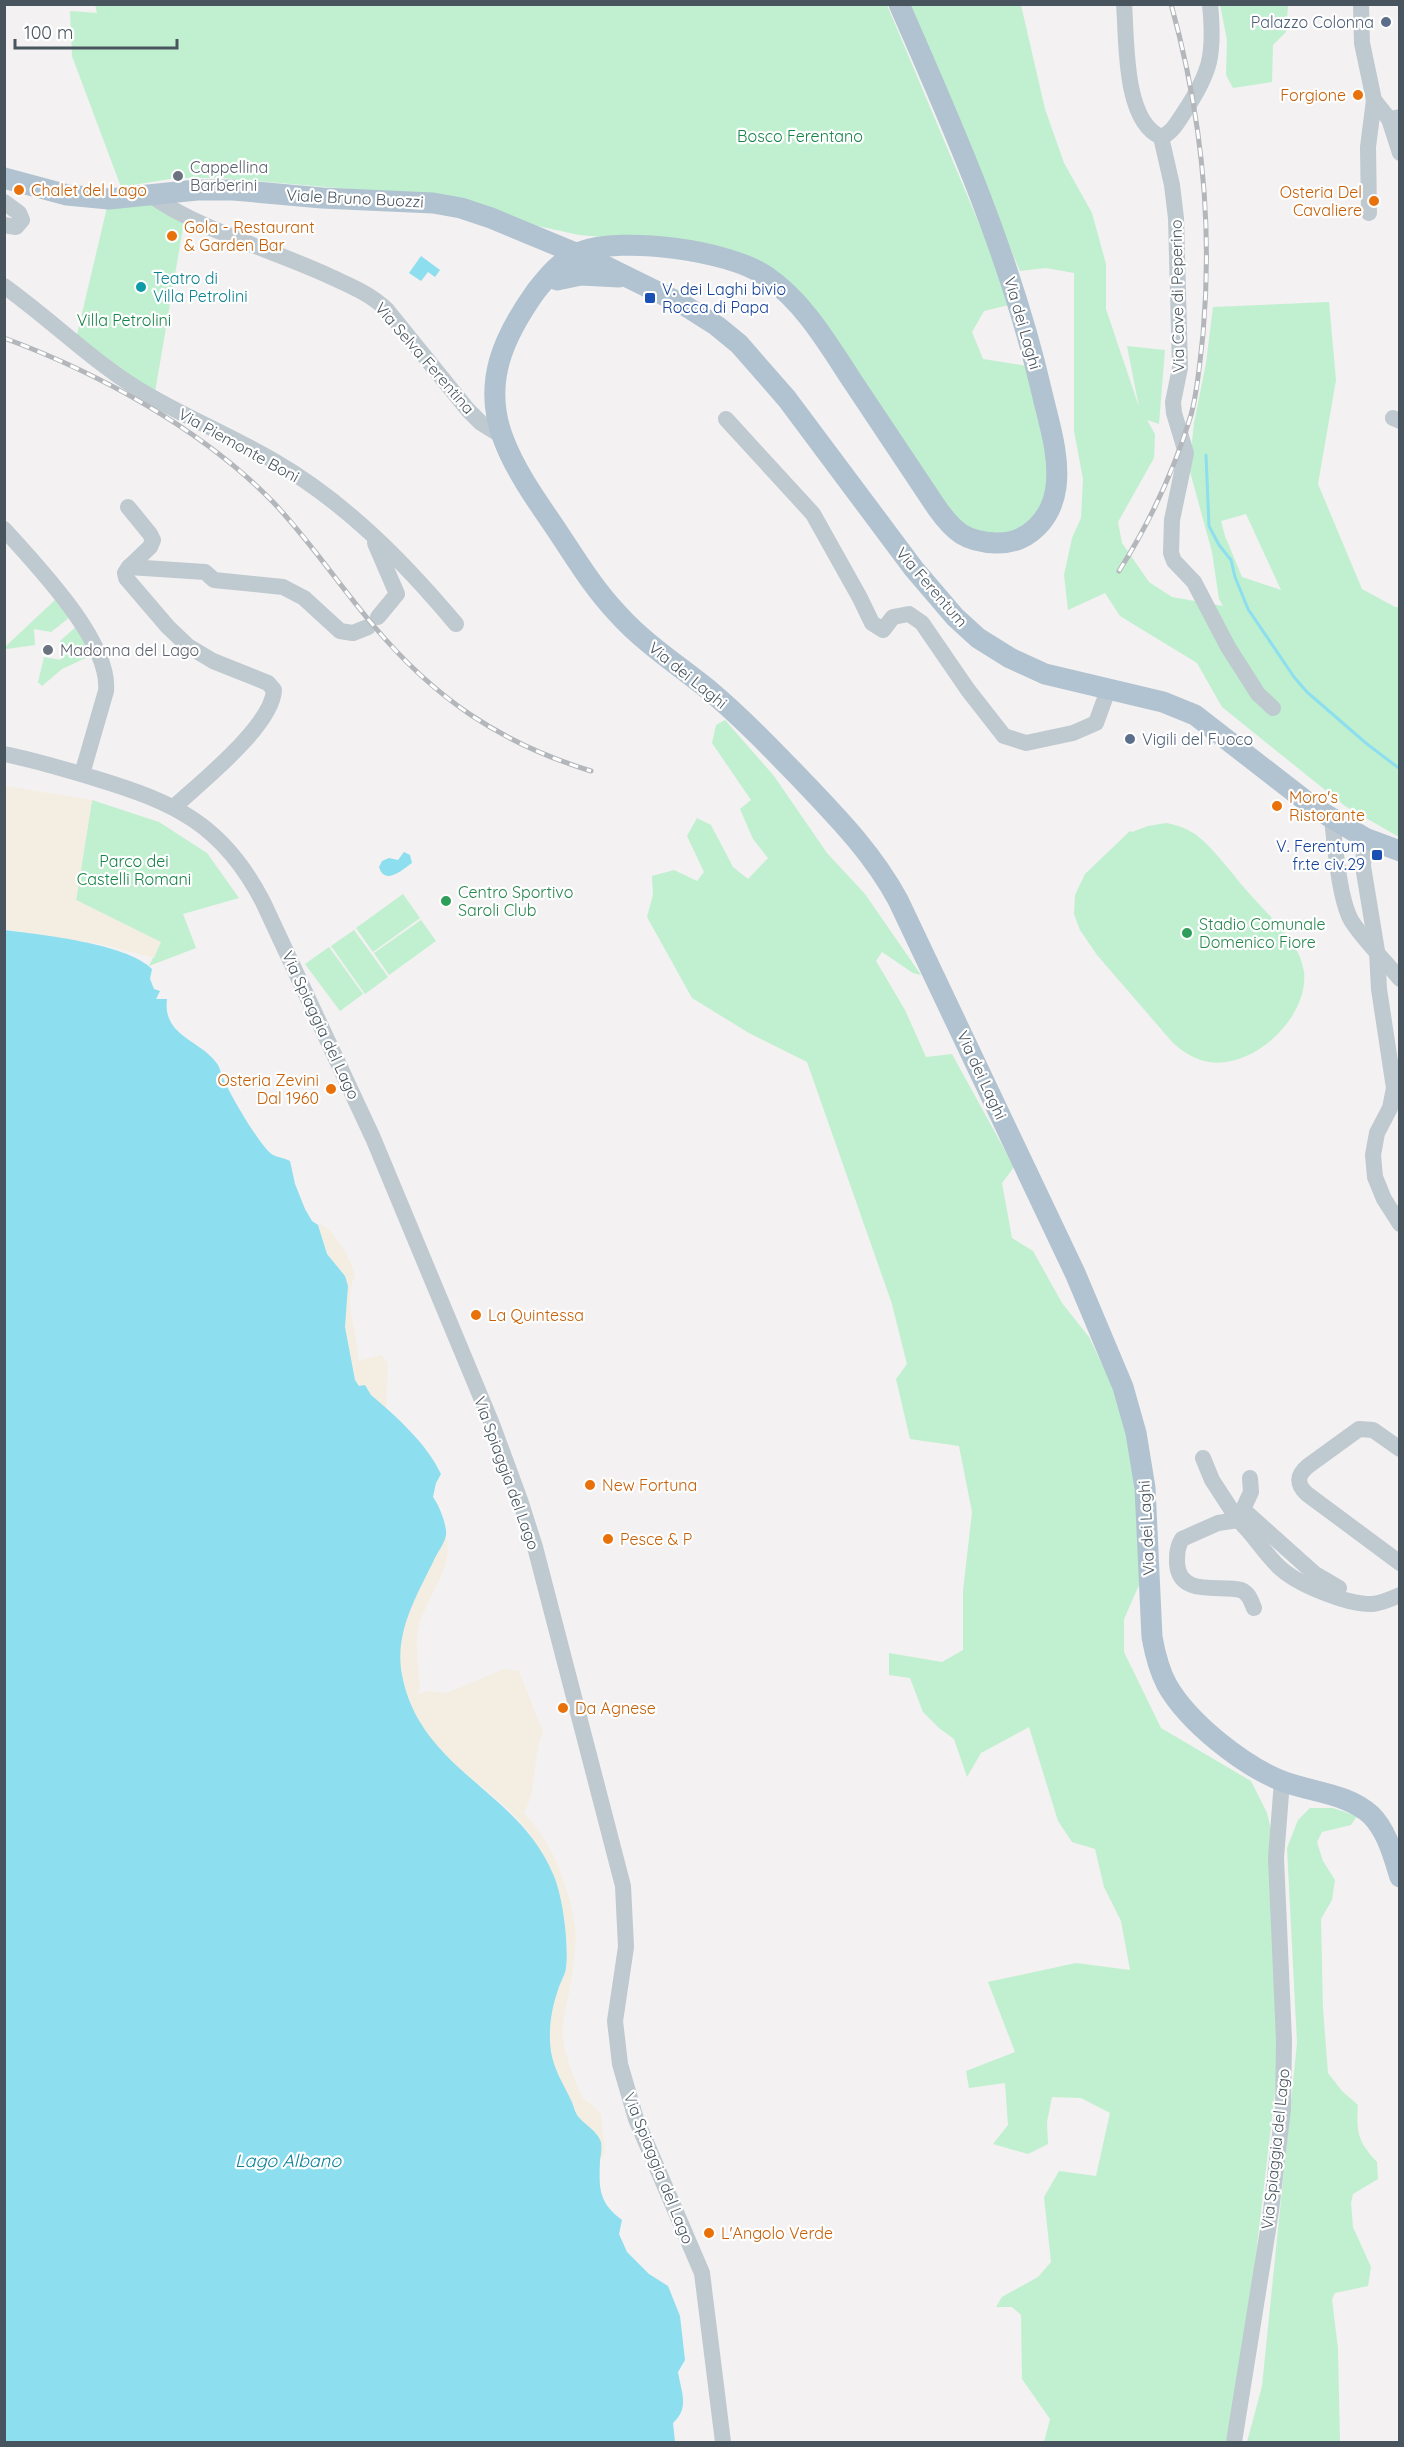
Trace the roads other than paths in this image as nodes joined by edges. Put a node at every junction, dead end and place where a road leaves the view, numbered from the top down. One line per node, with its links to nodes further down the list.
1 (899, 4): 16 (main road, Via dei Laghi)
2 (1124, 4): 7 (street, Via Cave di Peperino)
3 (1210, 4): 7 (street)
4 (1361, 4): 5 (street)
5 (1374, 100): 6 (street); 12 (street)
6 (1394, 118): 8 (street)
7 (1161, 137): 31 (street, Via Cave di Peperino)
8 (1400, 153)
9 (4, 178): 10 (main road, Viale Bruno Buozzi)
10 (150, 195): 14 (main road, Viale Bruno Buozzi); 24 (street, Via Selva Ferentina)
11 (4, 202): 13 (street)
12 (1369, 213)
13 (4, 225)
14 (524, 233): 15 (main road); 18 (main road, Via Ferentum); 21 (main road)
15 (614, 245): 16 (main road, Via dei Laghi); 18 (main road, Via dei Laghi)
16 (690, 252): 17 (main road, Via dei Laghi)
17 (649, 255): 18 (main road, Via dei Laghi); 22 (main road)
18 (588, 257): 19 (main road, Via Ferentum); 21 (main road, Via dei Laghi)
19 (629, 278): 21 (main road); 22 (main road, Via Ferentum)
20 (4, 286): 27 (street, Via Piemonte Boni)
21 (544, 287): 24 (main road, Via dei Laghi)
22 (652, 288): 30 (main road, Via Ferentum)
23 (726, 419): 30 (street)
24 (502, 436): 48 (main road, Via dei Laghi)
25 (128, 507): 28 (street)
26 (4, 529): 33 (street)
27 (371, 534): 28 (street); 29 (street, Via Piemonte Boni)
28 (129, 567): 34 (street)
29 (456, 624)
30 (1108, 690): 35 (main road, Via Ferentum)
31 (1273, 708)
32 (4, 753): 33 (street, Via Spiaggia del Lago)
33 (82, 774): 34 (street, Via Spiaggia del Lago)
34 (174, 807): 50 (street, Via Spiaggia del Lago)
35 (1332, 819): 36 (main road, Via Ferentum); 38 (street)
36 (1365, 838): 37 (main road, Via Ferentum); 38 (street)
37 (1400, 851)
38 (1377, 951): 39 (street); 40 (street)
39 (1400, 979)
40 (1400, 1224)
41 (1400, 1449): 45 (street)
42 (1203, 1458): 44 (street)
43 (1250, 1478): 44 (street)
44 (1243, 1517): 46 (street); 47 (street)
45 (1400, 1563)
46 (1400, 1594)
47 (1254, 1608)
48 (1282, 1781): 49 (main road, Via dei Laghi); 51 (street, Via Spiaggia del Lago)
49 (1400, 1876)
50 (723, 2442)
51 (1234, 2442)

